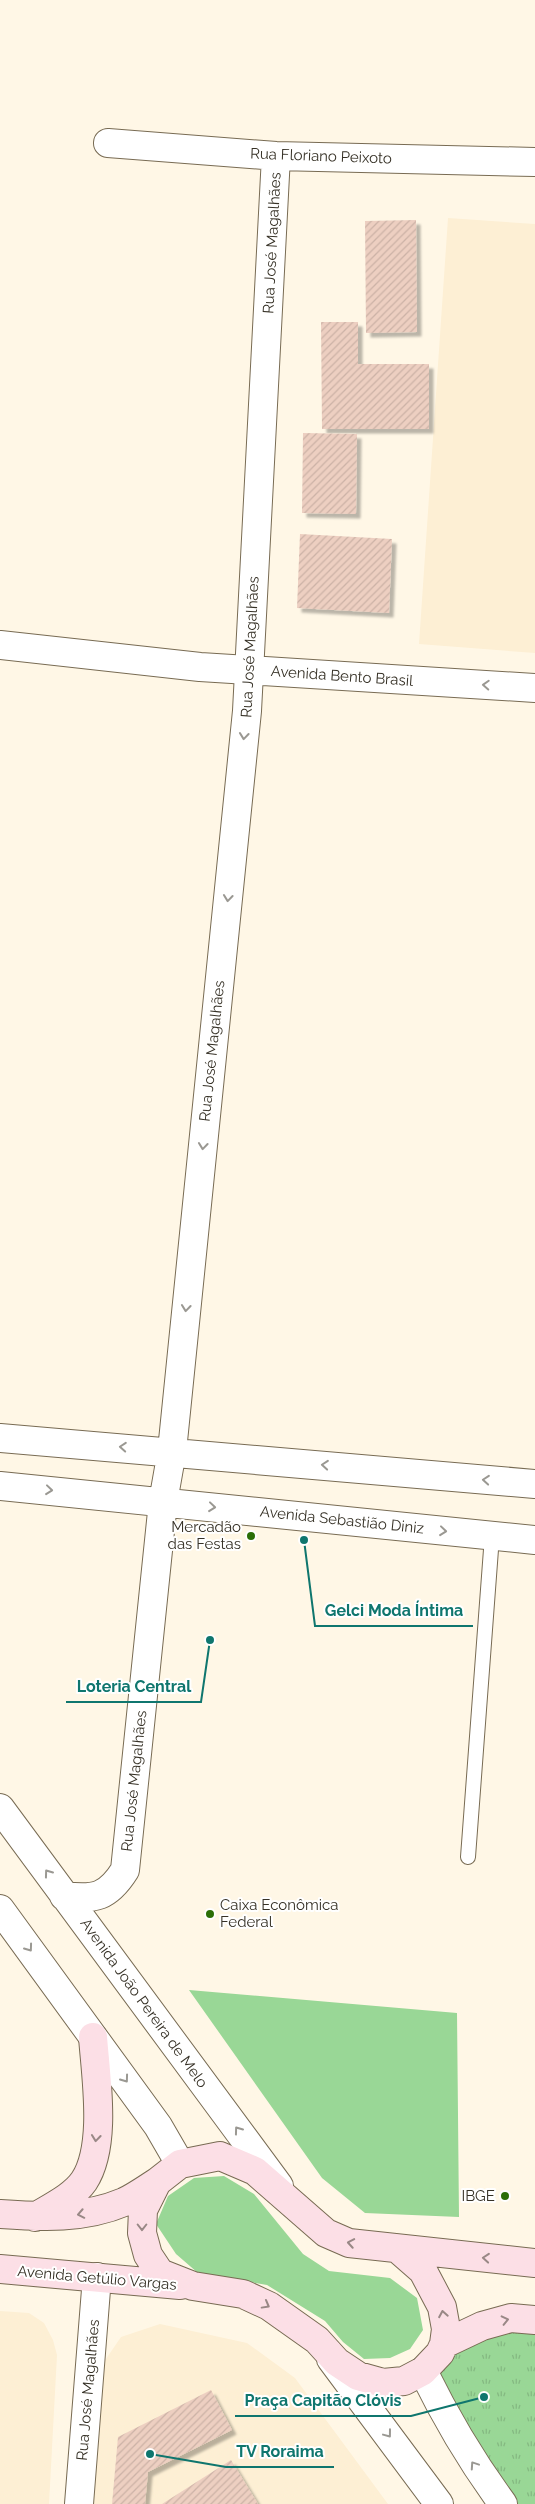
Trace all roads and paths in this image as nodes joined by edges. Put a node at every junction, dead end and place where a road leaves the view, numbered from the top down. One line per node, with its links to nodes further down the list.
1 (108, 143): 2 (street, Rua Floriano Peixoto)
2 (276, 156): 3 (street, Rua Floriano Peixoto); 5 (street, Rua José Magalhães)
3 (535, 162)
4 (0, 645): 5 (street, Avenida Bento Brasil)
5 (248, 670): 6 (street, Avenida Bento Brasil, one-way to 5); 8 (street, Rua José Magalhães, one-way to 8)
6 (535, 688)
7 (0, 1438): 8 (street, one-way to 7)
8 (172, 1451): 9 (street, one-way to 8); 11 (street, Rua José Magalhães)
9 (535, 1484)
10 (0, 1486): 11 (street, Avenida Sebastião Diniz, one-way to 11)
11 (163, 1502): 12 (street, Avenida Sebastião Diniz, one-way to 12); 16 (street, Rua José Magalhães)
12 (492, 1536): 13 (street, Avenida Sebastião Diniz); 15 (lane)
13 (535, 1540)
14 (0, 1808): 16 (street, Avenida João Pereira de Melo, one-way to 14)
15 (468, 1857)
16 (64, 1896): 21 (street, Avenida João Pereira de Melo, one-way to 16)
17 (0, 1909): 18 (street, one-way to 18)
18 (93, 2037): 19 (street, one-way to 19); 23 (main road, one-way to 23)
19 (180, 2164): 20 (main road); 21 (main road)
20 (157, 2182): 23 (main road, one-way to 23); 28 (main road, one-way to 28)
21 (287, 2198): 24 (main road, one-way to 21)
22 (0, 2214): 23 (main road)
23 (35, 2217)
24 (399, 2250): 25 (main road, one-way to 24); 31 (main road, one-way to 24)
25 (535, 2263)
26 (0, 2269): 27 (main road, Avenida Getúlio Vargas)
27 (97, 2277): 28 (main road, Avenida Getúlio Vargas); 33 (street, Rua José Magalhães)
28 (193, 2286): 30 (main road, one-way to 30)
29 (535, 2320): 31 (main road, one-way to 29)
30 (317, 2340): 32 (main road); 34 (street, one-way to 34)
31 (444, 2344): 32 (main road)
32 (423, 2371): 35 (street, one-way to 32)
33 (79, 2504)
34 (439, 2504)
35 (503, 2504)

